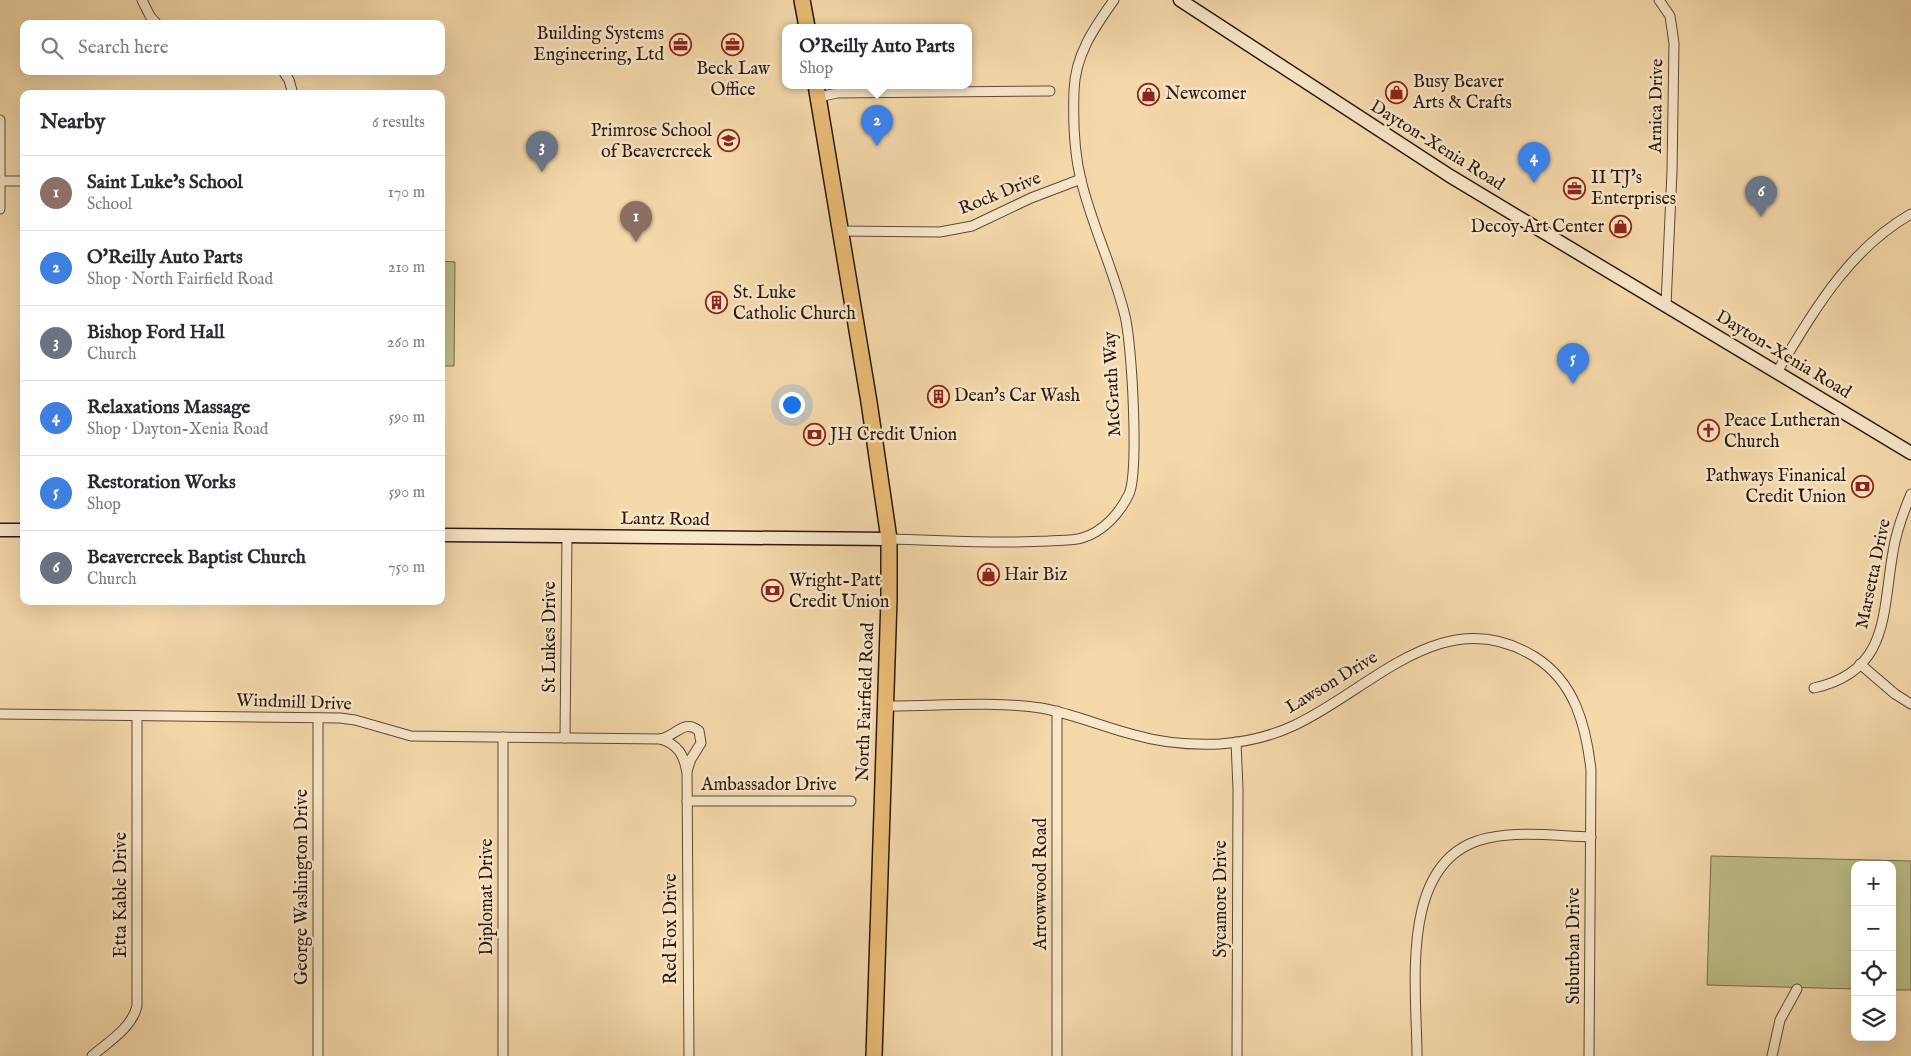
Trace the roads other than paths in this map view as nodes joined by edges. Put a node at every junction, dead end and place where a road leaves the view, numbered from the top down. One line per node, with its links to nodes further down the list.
1 (142, 0): 6 (street)
2 (802, 0): 7 (main road)
3 (1114, 0): 13 (street, McGrath Way)
4 (1180, 0): 19 (main road, Dayton-Xenia Road)
5 (1659, 0): 19 (street, Arnica Drive)
6 (154, 20)
7 (806, 24)
8 (286, 75): 9 (street)
9 (292, 90)
10 (817, 91): 11 (street); 18 (main road, North Fairfield Road)
11 (1050, 91)
12 (0, 120): 14 (street)
13 (1081, 179): 18 (street, Rock Drive); 27 (street, McGrath Way)
14 (1, 181): 15 (street); 16 (street)
15 (20, 181)
16 (0, 209)
17 (1911, 214): 20 (street)
18 (840, 231): 27 (main road, North Fairfield Road)
19 (1666, 305): 20 (main road, Dayton-Xenia Road)
20 (1777, 372): 21 (main road, Dayton-Xenia Road)
21 (1911, 453)
22 (1911, 494): 28 (street, Marsetta Drive)
23 (0, 530): 24 (main road)
24 (20, 530)
25 (445, 535): 26 (main road, Lantz Road)
26 (567, 536): 27 (main road, Lantz Road); 37 (street, St Lukes Drive)
27 (888, 539): 31 (main road, North Fairfield Road)
28 (1860, 664): 29 (street, Marsetta Drive); 30 (street)
29 (1814, 688)
30 (1911, 704)
31 (886, 706): 32 (street, Lawson Drive); 49 (main road, North Fairfield Road)
32 (1057, 711): 39 (street, Lawson Drive); 50 (street, Arrowwood Road)
33 (0, 714): 34 (street, Windmill Drive)
34 (137, 716): 35 (street, Windmill Drive); 45 (street, Etta Kable Drive)
35 (318, 718): 36 (street, Windmill Drive); 46 (street, George Washington Drive)
36 (503, 738): 37 (street, Windmill Drive); 47 (street, Diplomat Drive)
37 (565, 738): 38 (street, Windmill Drive)
38 (660, 739): 40 (street); 40 (street)
39 (1236, 742): 43 (street, Lawson Drive); 51 (street, Sycamore Drive)
40 (687, 773): 41 (street)
41 (687, 801): 42 (street, Ambassador Drive); 48 (street, Red Fox Drive)
42 (851, 801)
43 (1590, 837): 52 (street); 53 (street, Suburban Drive)
44 (1797, 989): 54 (street)
45 (92, 1056)
46 (318, 1056)
47 (503, 1056)
48 (689, 1056)
49 (874, 1056)
50 (1057, 1056)
51 (1237, 1056)
52 (1417, 1056)
53 (1589, 1056)
54 (1772, 1056)

